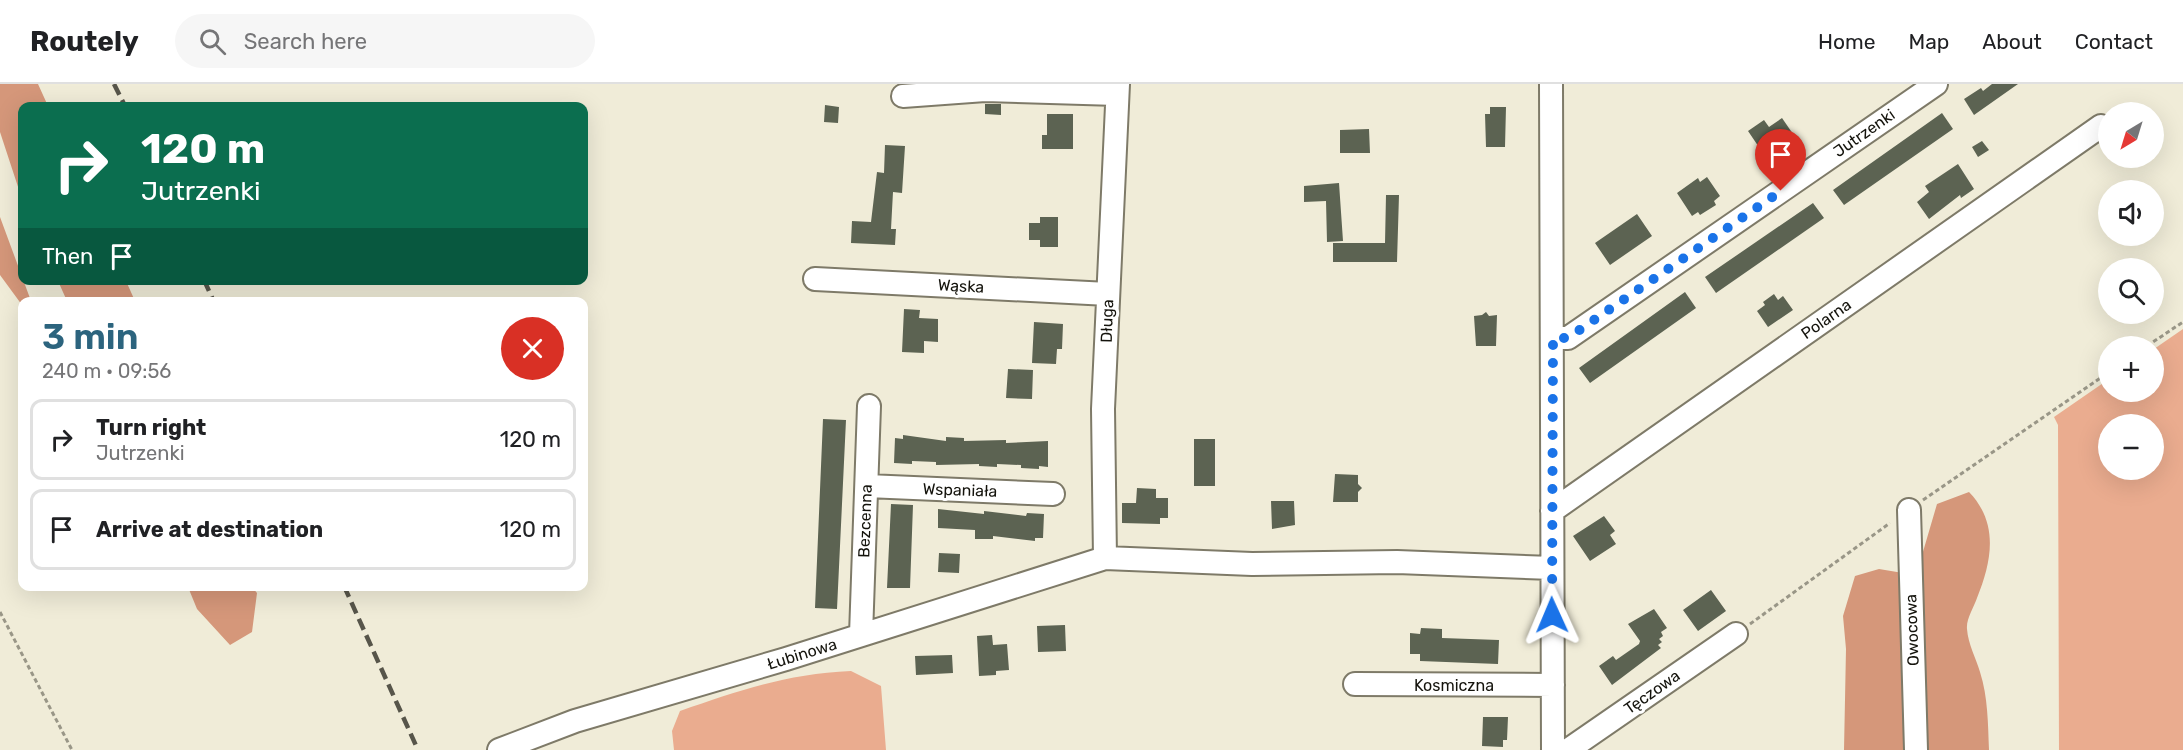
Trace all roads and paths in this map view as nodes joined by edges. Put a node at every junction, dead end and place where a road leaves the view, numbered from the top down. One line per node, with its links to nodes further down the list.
1 (1551, 84): 10 (street)
2 (1936, 84): 10 (street, Jutrzenki)
3 (1117, 89): 4 (street); 7 (street, Długa)
4 (903, 96)
5 (2098, 128): 15 (street, Polarna)
6 (815, 279): 7 (street, Wąska)
7 (1108, 294): 16 (street, Długa)
8 (2183, 322): 9 (path)
9 (2161, 336)
10 (1553, 338): 15 (street)
11 (869, 406): 12 (street, Bezcenna)
12 (867, 486): 13 (street, Wspaniała); 20 (street, Bezcenna)
13 (1053, 494)
14 (1909, 510): 27 (street, Owocowa)
15 (1552, 511): 17 (street)
16 (1105, 558): 17 (street, Łubinowa); 20 (street, Łubinowa)
17 (1552, 568): 22 (street)
18 (0, 612): 23 (path)
19 (1736, 634): 26 (street, Tęczowa)
20 (861, 635): 24 (street, Łubinowa)
21 (1355, 684): 22 (street, Kosmiczna)
22 (1553, 685): 25 (street)
23 (72, 750)
24 (499, 750)
25 (1553, 750)
26 (1568, 750)
27 (1916, 750)

